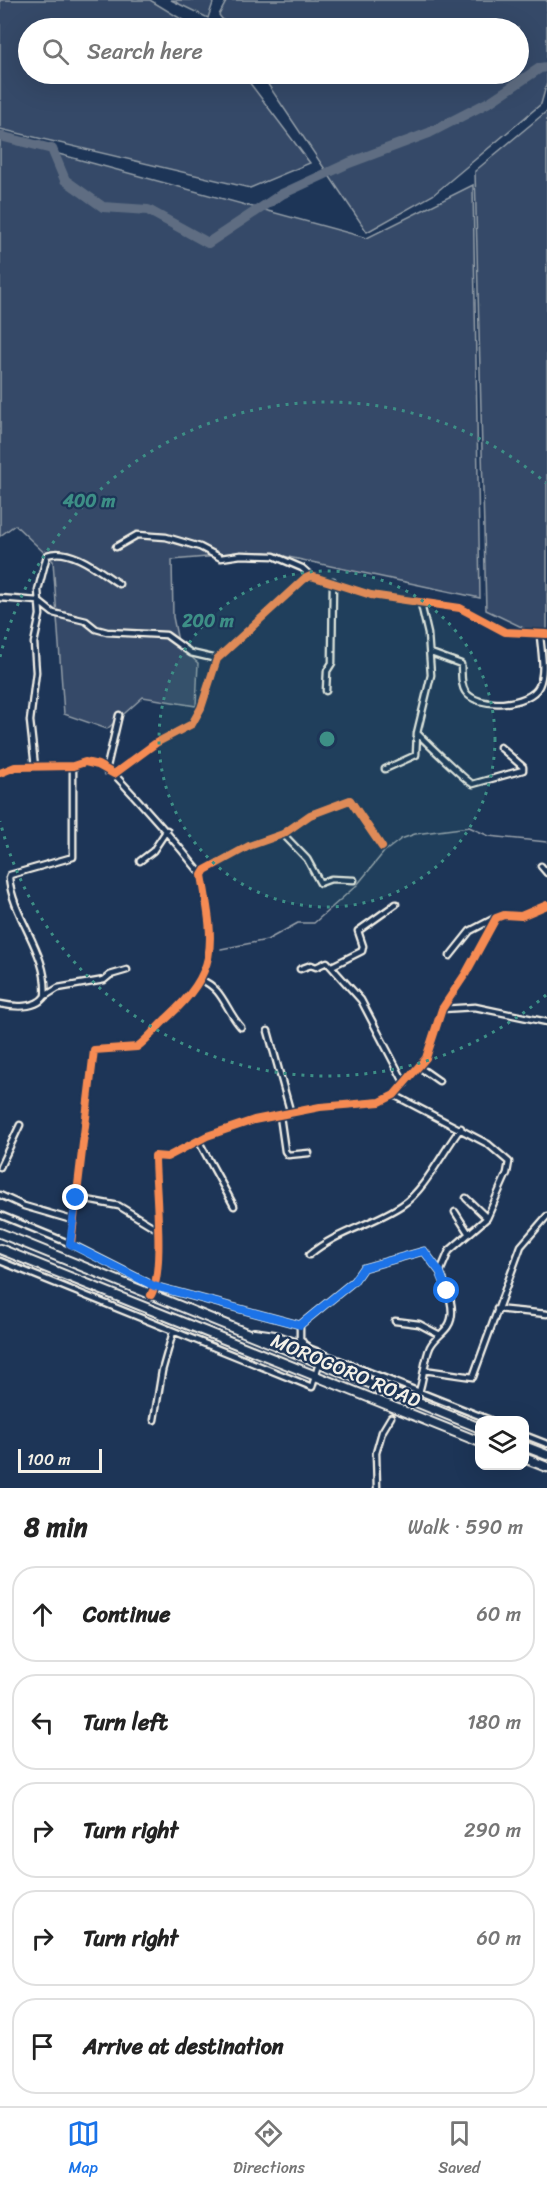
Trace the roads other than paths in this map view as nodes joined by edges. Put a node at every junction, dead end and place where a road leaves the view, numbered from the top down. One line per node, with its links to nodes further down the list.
1 (116, 547): 2 (street)
2 (311, 576): 3 (street); 11 (street)
3 (333, 581): 7 (street); 12 (street)
4 (119, 584): 6 (street)
5 (0, 598): 6 (street)
6 (38, 601): 11 (street); 17 (street)
7 (421, 604): 9 (street); 10 (street)
8 (547, 634): 9 (street)
9 (540, 635): 10 (street)
10 (430, 653): 14 (street)
11 (217, 659): 21 (street)
12 (326, 691)
13 (119, 715): 19 (street)
14 (417, 733): 15 (street); 18 (street)
15 (500, 747)
16 (73, 766): 17 (street); 19 (street); 38 (street)
17 (35, 767): 20 (street)
18 (385, 769)
19 (106, 771): 21 (street)
20 (0, 773)
21 (114, 774): 22 (street)
22 (167, 830): 25 (street); 28 (street)
23 (283, 834): 24 (street); 28 (street); 29 (street)
24 (382, 847)
25 (140, 861)
26 (541, 866): 27 (street)
27 (547, 873)
28 (202, 875): 37 (street)
29 (354, 880)
30 (396, 904): 34 (street)
31 (547, 905): 32 (street)
32 (496, 918): 33 (street); 40 (street)
33 (450, 956)
34 (333, 966): 35 (street); 46 (street)
35 (300, 969)
36 (127, 970): 38 (street)
37 (201, 980): 42 (street); 56 (street)
38 (45, 996): 39 (street)
39 (0, 1004)
40 (442, 1009): 41 (street); 44 (street)
41 (547, 1022)
42 (241, 1027)
43 (268, 1031): 48 (street)
44 (419, 1067): 45 (street); 46 (street)
45 (439, 1081)
46 (405, 1084): 47 (street)
47 (394, 1095): 48 (street); 51 (street)
48 (291, 1114): 49 (street)
49 (280, 1116): 52 (street); 53 (street)
50 (21, 1125): 54 (street)
51 (460, 1128): 62 (street); 69 (street)
52 (198, 1140): 58 (street); 64 (street)
53 (309, 1153)
54 (0, 1167)
55 (0, 1195): 63 (street)
56 (76, 1198): 63 (street); 64 (street)
57 (466, 1198): 62 (street)
58 (234, 1206)
59 (455, 1212): 66 (street)
60 (0, 1215): 67 (street)
61 (547, 1216): 74 (street)
62 (487, 1218): 66 (street)
63 (72, 1220): 67 (street)
64 (157, 1229): 72 (street)
65 (0, 1233): 73 (highway, MOROGORO ROAD)
66 (469, 1234): 71 (street)
67 (70, 1244): 72 (street)
68 (0, 1249): 85 (highway, MOROGORO ROAD)
69 (309, 1255)
70 (0, 1262): 79 (street)
71 (440, 1272): 77 (street); 80 (street)
72 (154, 1286): 73 (street); 77 (street)
73 (151, 1295): 78 (highway, MOROGORO ROAD)
74 (497, 1309): 75 (street); 84 (street)
75 (547, 1314)
76 (395, 1321): 80 (street)
77 (300, 1325): 81 (street)
78 (241, 1331): 81 (highway); 83 (highway, MOROGORO ROAD)
79 (173, 1332): 85 (street); 89 (street)
80 (438, 1334): 84 (street)
81 (306, 1347): 82 (street)
82 (322, 1353): 83 (street); 86 (street)
83 (319, 1363): 85 (street); 90 (highway, MOROGORO ROAD)
84 (424, 1370): 86 (street)
85 (315, 1374): 92 (highway, MOROGORO ROAD)
86 (419, 1392): 87 (street)
87 (480, 1416)
88 (391, 1417): 98 (street)
89 (154, 1420)
90 (475, 1426)
91 (529, 1436): 93 (street)
92 (475, 1440)
93 (547, 1444)
94 (529, 1448): 95 (highway)
95 (547, 1455)
96 (529, 1460): 97 (highway)
97 (547, 1467)
98 (377, 1488)

